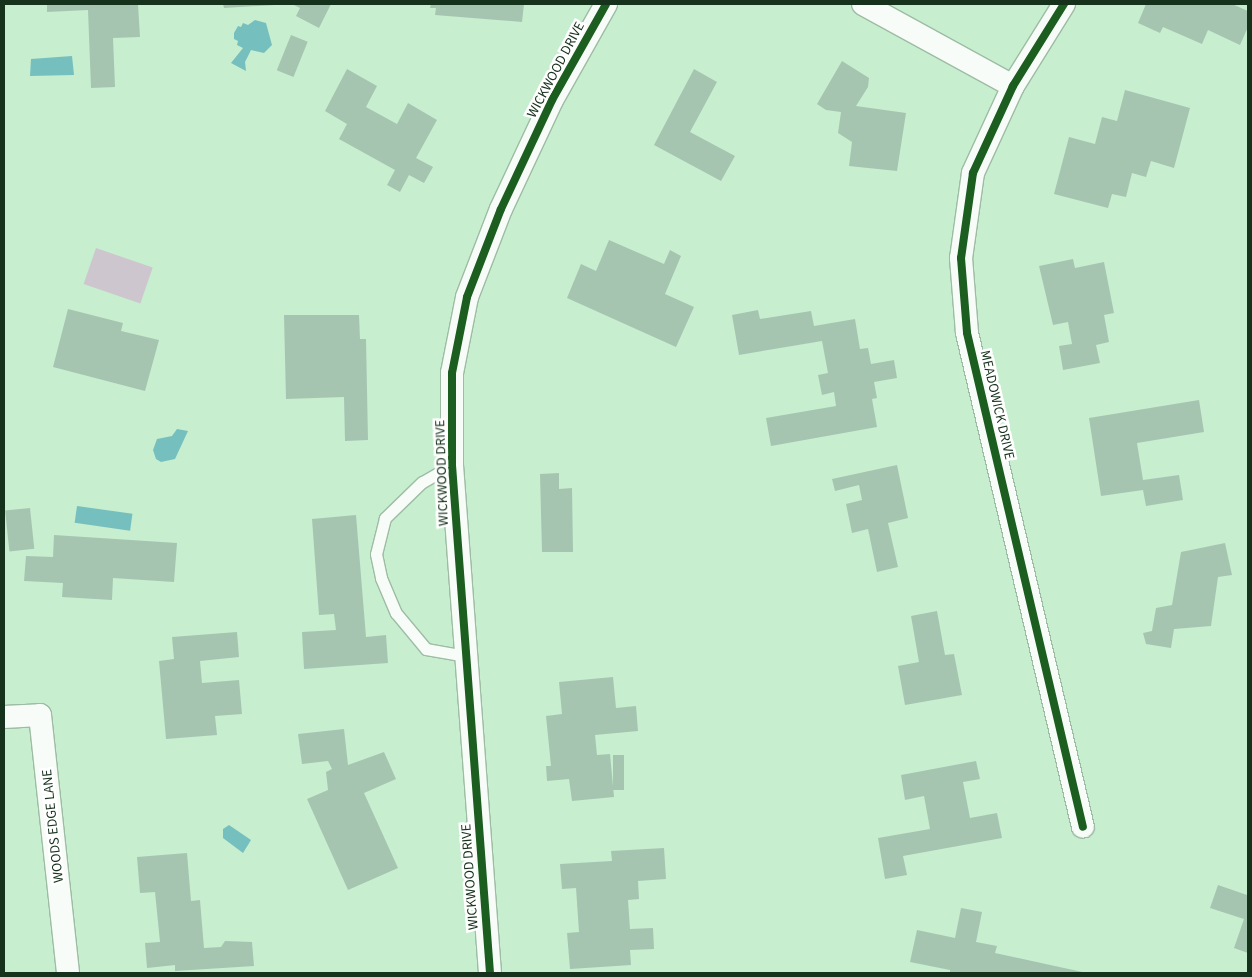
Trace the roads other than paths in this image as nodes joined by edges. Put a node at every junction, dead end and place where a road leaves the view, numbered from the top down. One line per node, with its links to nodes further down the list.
1 (606, 4): 5 (street, WICKWOOD DRIVE)
2 (862, 4): 4 (street)
3 (1064, 4): 4 (street, MEADOWICK DRIVE)
4 (1013, 86): 8 (street, MEADOWICK DRIVE)
5 (452, 465): 6 (street, WICKWOOD DRIVE); 6 (lane)
6 (466, 656): 10 (street, WICKWOOD DRIVE)
7 (4, 717): 9 (street, WOODS EDGE LANE)
8 (1083, 827)
9 (68, 973)
10 (490, 973)

